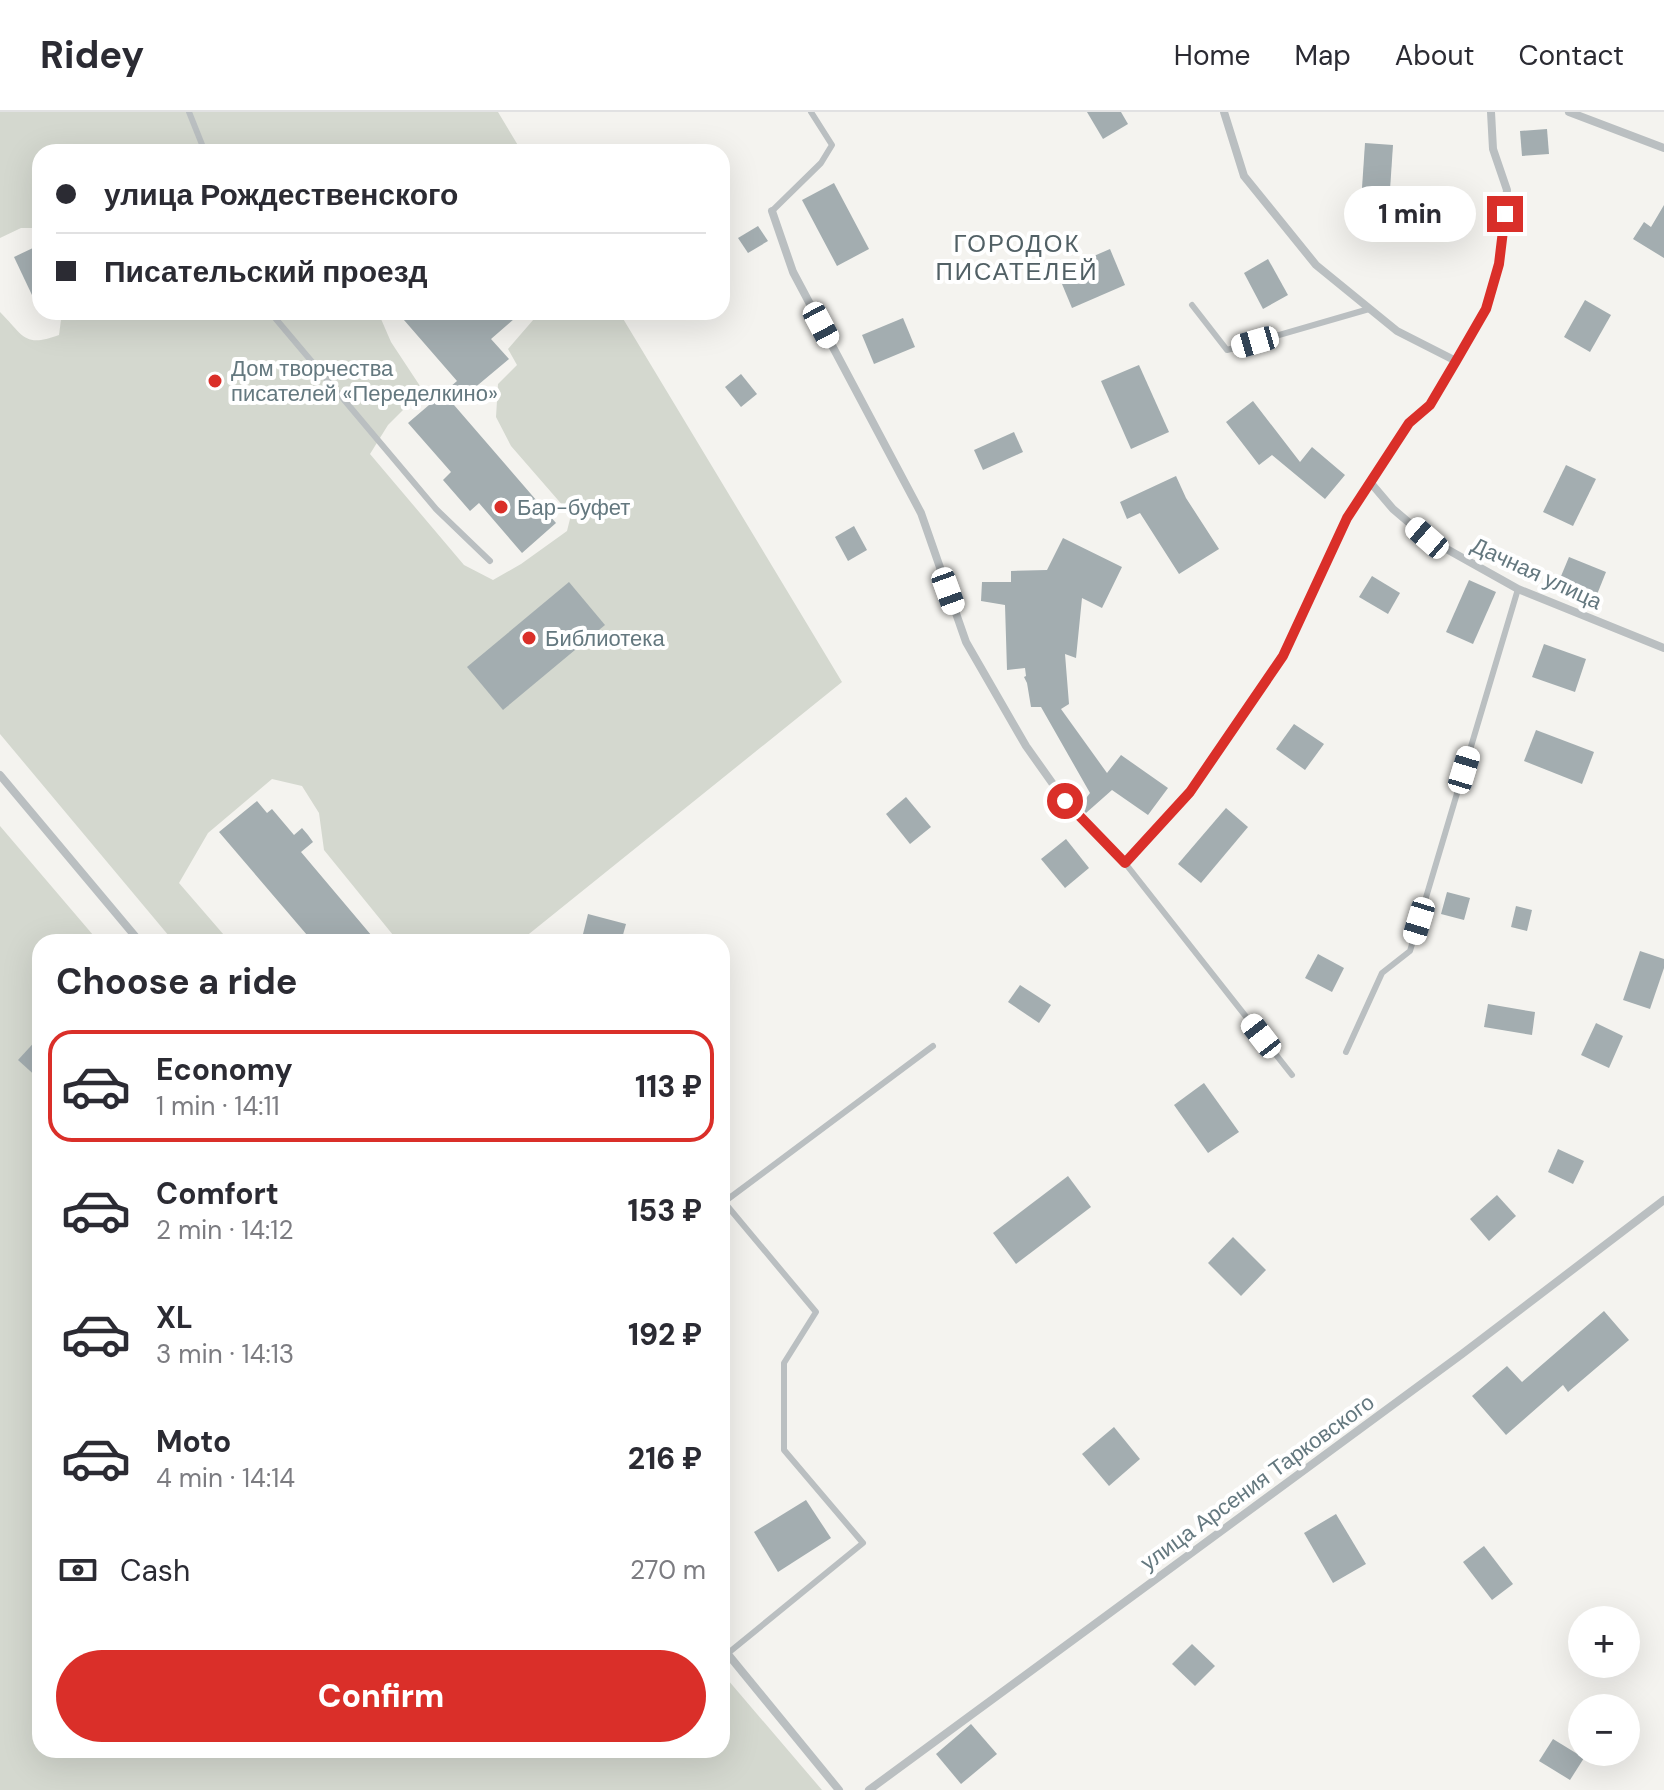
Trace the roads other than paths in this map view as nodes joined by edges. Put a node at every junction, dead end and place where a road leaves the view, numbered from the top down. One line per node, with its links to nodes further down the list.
1 (189, 112): 6 (lane)
2 (811, 112): 8 (lane)
3 (1224, 112): 10 (street)
4 (1491, 112): 12 (street)
5 (1569, 112): 7 (street)
6 (202, 144)
7 (1664, 148)
8 (772, 211): 18 (street)
9 (1192, 305): 10 (lane)
10 (1369, 309): 12 (street)
11 (277, 320): 14 (lane)
12 (1456, 361): 13 (street)
13 (1370, 482): 15 (street, Дачная улица); 18 (street)
14 (490, 561)
15 (1518, 589): 16 (street, Дачная улица); 21 (lane)
16 (1664, 648)
17 (0, 775): 19 (street)
18 (1125, 863): 22 (lane)
19 (133, 934)
20 (933, 1046): 23 (lane)
21 (1346, 1052)
22 (1292, 1075)
23 (730, 1198)
24 (1664, 1200): 29 (street, улица Арсения Тарковского)
25 (730, 1209): 26 (lane)
26 (730, 1646)
27 (730, 1656): 28 (street)
28 (839, 1790)
29 (869, 1790)

